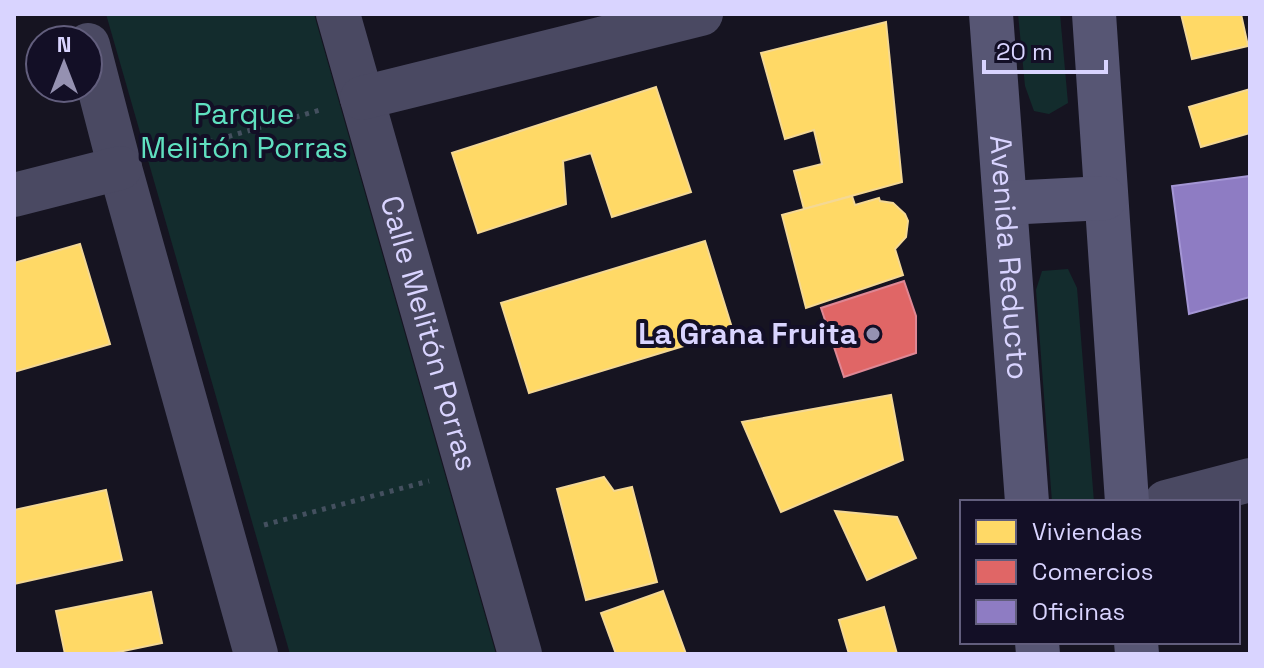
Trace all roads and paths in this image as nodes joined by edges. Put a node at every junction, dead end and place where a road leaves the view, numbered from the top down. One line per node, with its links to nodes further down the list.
1 (338, 14): 6 (street, Calle Melitón Porras)
2 (701, 14): 6 (street)
3 (991, 14): 11 (main road, Avenida Reducto)
4 (1094, 14): 10 (main road)
5 (104, 84): 8 (street)
6 (362, 98): 19 (street, Calle Melitón Porras)
7 (321, 110): 8 (path)
8 (136, 163): 9 (street); 18 (street)
9 (14, 195)
10 (1105, 198): 11 (main road); 15 (main road)
11 (1006, 203): 14 (main road, Avenida Reducto)
12 (441, 478): 17 (path)
13 (1250, 480): 16 (street)
14 (1027, 500)
15 (1127, 500)
16 (1174, 500)
17 (256, 527)
18 (256, 654)
19 (520, 654)

